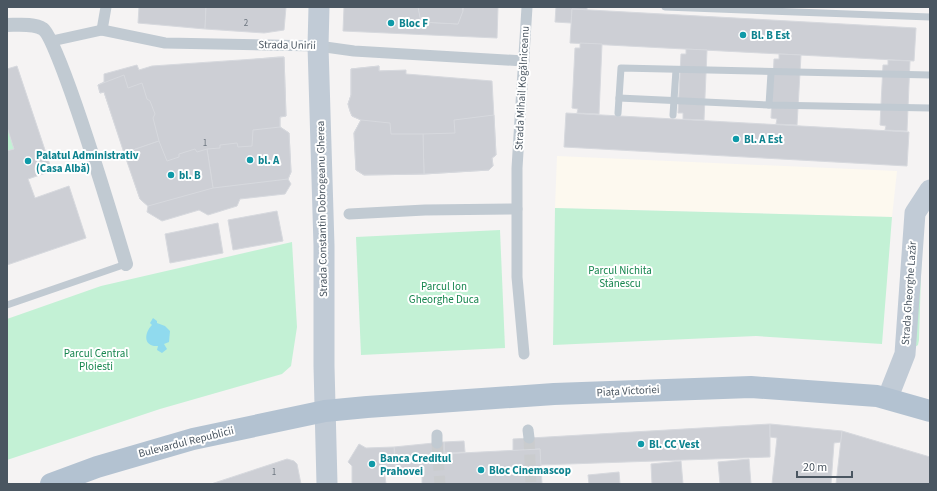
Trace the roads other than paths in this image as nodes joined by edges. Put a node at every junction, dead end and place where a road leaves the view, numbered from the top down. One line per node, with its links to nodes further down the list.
1 (106, 7): 7 (street)
2 (319, 7): 9 (main road, Strada Constantin Dobrogeanu Gherea)
3 (527, 7): 10 (street, Strada Mihail Kogălniceanu)
4 (665, 7): 5 (lane)
5 (930, 17)
6 (7, 25): 8 (street)
7 (102, 30): 8 (street, Strada Unirii); 9 (street, Strada Unirii)
8 (52, 41): 23 (street)
9 (318, 46): 10 (street, Strada Unirii); 27 (main road, Strada Constantin Dobrogeanu Gherea)
10 (524, 61): 21 (street, Strada Mihail Kogălniceanu)
11 (676, 70): 12 (lane); 14 (lane); 15 (lane)
12 (771, 73): 13 (lane); 16 (lane)
13 (930, 75)
14 (619, 98): 15 (lane); 18 (lane)
15 (674, 101): 16 (lane); 19 (lane)
16 (769, 105): 17 (lane)
17 (930, 108)
18 (618, 113)
19 (673, 115)
20 (930, 190): 26 (main road, Strada Gheorghe Lazăr)
21 (517, 209): 22 (street); 25 (street, Strada Mihail Kogălniceanu)
22 (349, 214)
23 (126, 264): 24 (lane)
24 (7, 305)
25 (524, 354)
26 (888, 397): 27 (main road, Piața Victoriei); 28 (main road, Piața Victoriei)
27 (325, 411): 29 (main road, Bulevardul Republicii); 30 (main road, Strada Constantin Dobrogeanu Gherea)
28 (930, 411)
29 (51, 484)
30 (327, 484)

